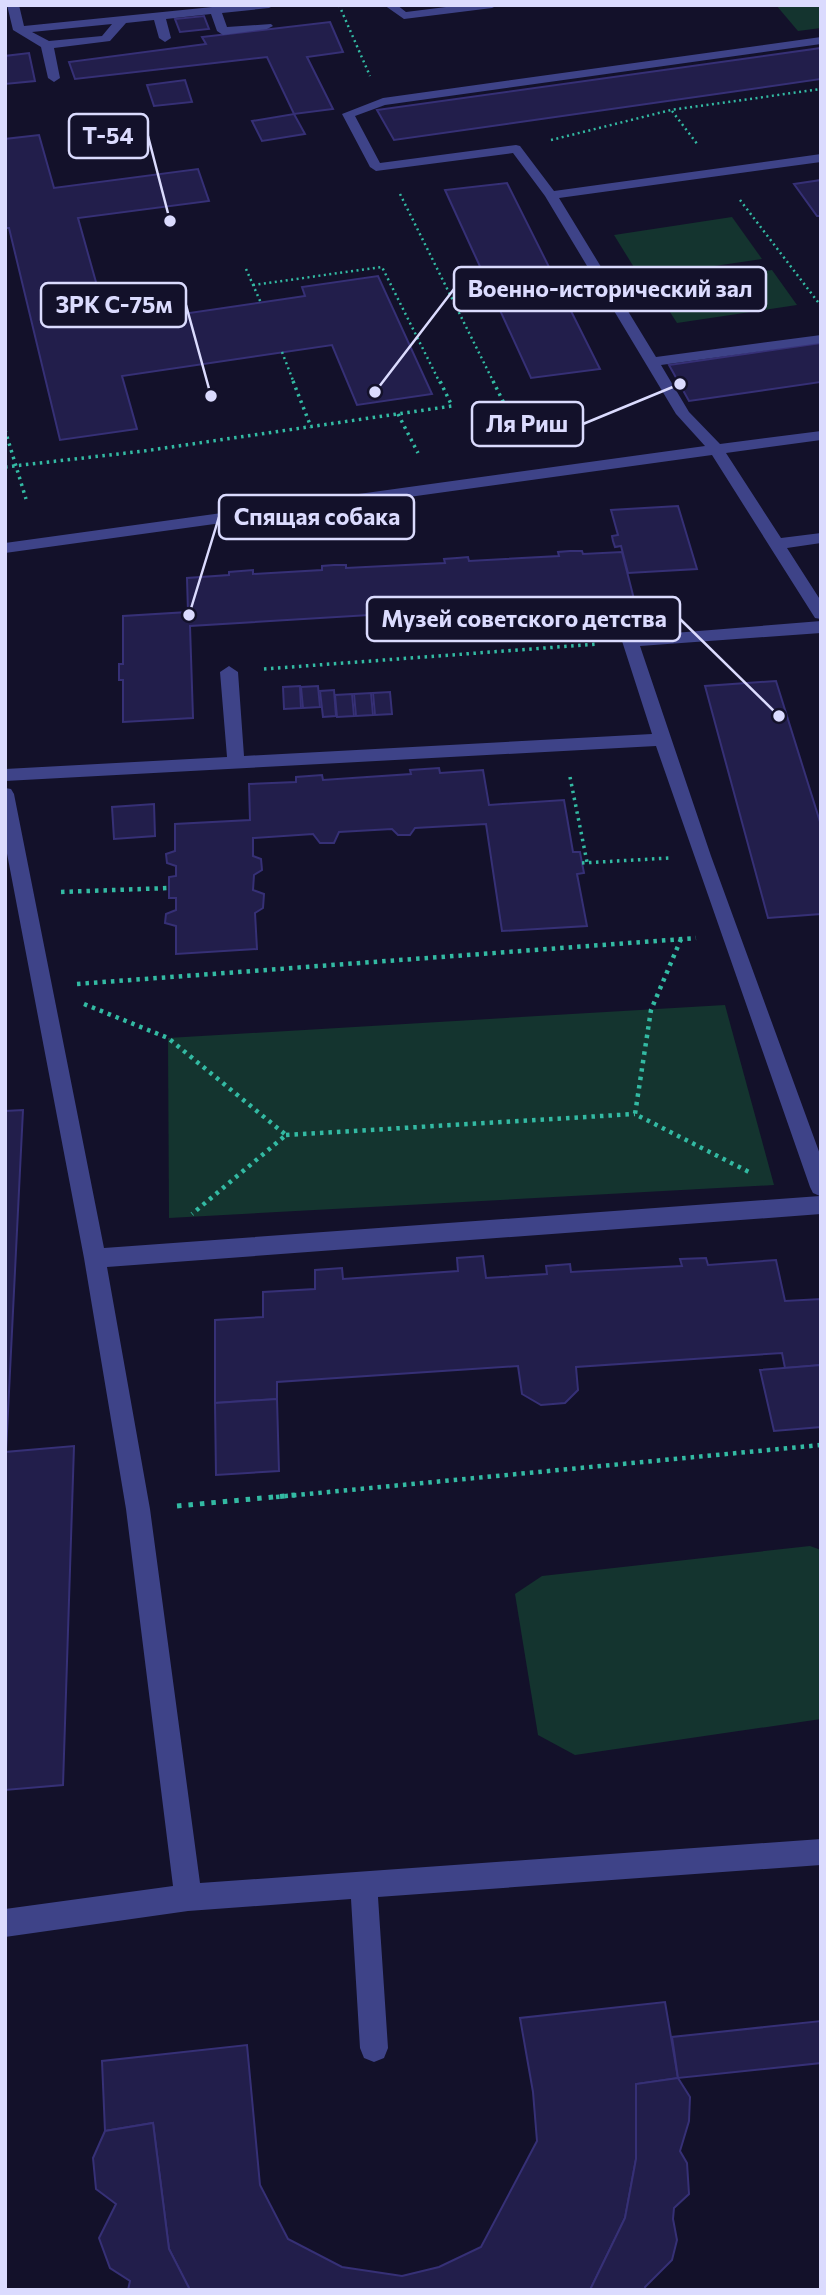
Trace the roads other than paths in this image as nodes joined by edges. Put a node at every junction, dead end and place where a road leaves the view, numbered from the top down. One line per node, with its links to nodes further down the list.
1 (13, 5): 10 (street)
2 (269, 5): 6 (street)
3 (390, 5): 4 (street)
4 (492, 5)
5 (187, 9): 6 (street); 7 (street)
6 (215, 11): 9 (street)
7 (159, 16): 8 (street); 11 (street)
8 (122, 20): 10 (street); 13 (street)
9 (267, 26)
10 (19, 30): 13 (street)
11 (165, 38)
12 (821, 40): 16 (street)
13 (47, 46): 14 (street)
14 (54, 78)
15 (821, 159): 16 (street)
16 (551, 195): 18 (street)
17 (821, 339): 18 (street)
18 (654, 362): 20 (street)
19 (821, 435): 20 (street)
20 (717, 450): 22 (street); 23 (street)
21 (821, 538): 22 (street)
22 (777, 544): 24 (street)
23 (5, 548)
24 (821, 614)
25 (821, 627): 27 (street)
26 (229, 672): 28 (street)
27 (662, 740): 28 (street); 31 (street)
28 (236, 762): 29 (street)
29 (5, 775)
30 (5, 794): 33 (street)
31 (821, 1187)
32 (821, 1205): 33 (street)
33 (95, 1258): 36 (street)
34 (821, 1852): 35 (street)
35 (364, 1885): 36 (street); 38 (street)
36 (188, 1897): 37 (street)
37 (5, 1923)
38 (373, 2048)

